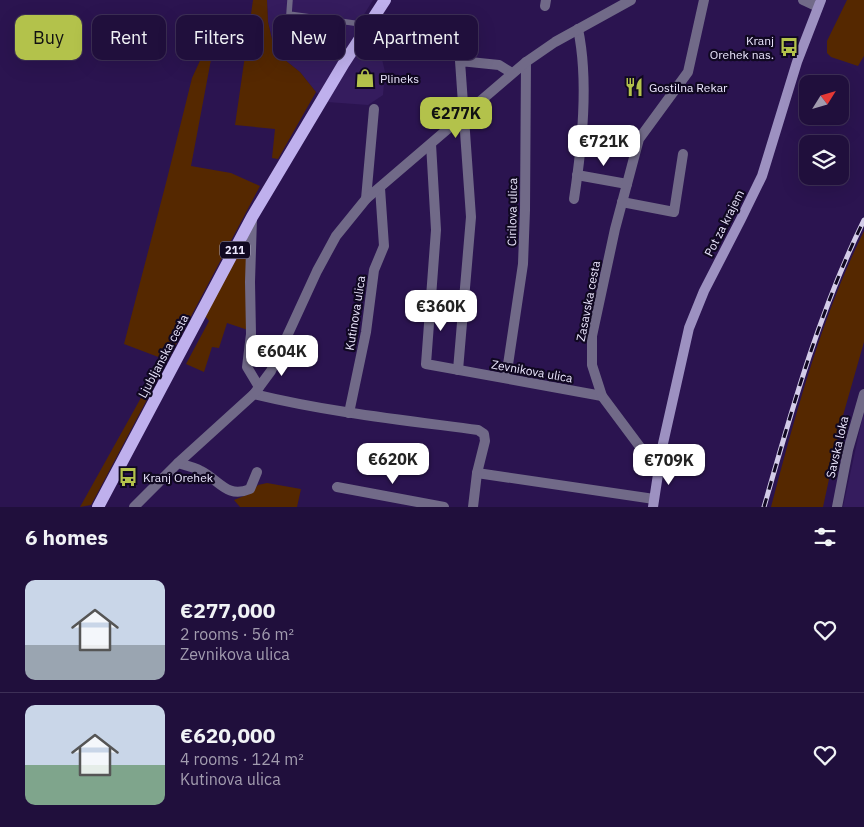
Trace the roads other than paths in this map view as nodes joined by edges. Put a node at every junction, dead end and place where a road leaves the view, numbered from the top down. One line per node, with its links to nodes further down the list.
1 (290, 0): 8 (lane)
2 (385, 0): 7 (main road, Ljubljanska cesta / 211)
3 (631, 0): 9 (street)
4 (704, 0): 18 (street, Zasavska cesta)
5 (803, 0): 6 (street)
6 (820, 3): 30 (street, Pot za krajem)
7 (375, 15)
8 (355, 23)
9 (578, 29): 11 (street); 17 (street)
10 (355, 46): 23 (main road, Ljubljanska cesta / 211)
11 (526, 62): 12 (street); 25 (street, Cirilova ulica)
12 (512, 73): 14 (street); 14 (street)
13 (374, 109): 20 (street)
14 (464, 115): 15 (street); 24 (street)
15 (431, 144): 19 (street); 24 (street, Zevnikova ulica)
16 (683, 154): 22 (street)
17 (577, 175): 18 (street); 21 (street)
18 (627, 184): 22 (street, Zasavska cesta)
19 (380, 188): 20 (street); 29 (street, Kutinova ulica)
20 (366, 199): 26 (street)
21 (574, 199)
22 (622, 202): 28 (street, Zasavska cesta)
23 (252, 217): 26 (street, Ljubljanska cesta); 36 (main road, Ljubljanska cesta / 211)
24 (458, 370): 25 (street, Zevnikova ulica)
25 (506, 378): 28 (street, Zevnikova ulica)
26 (257, 391): 29 (street); 31 (street)
27 (864, 394): 40 (street, Savska loka)
28 (602, 396): 30 (street, Zasavska cesta)
29 (349, 413): 33 (street)
30 (660, 461): 35 (street)
31 (178, 463): 32 (street); 37 (street)
32 (257, 472)
33 (477, 473): 35 (street); 39 (street)
34 (337, 487): 38 (street)
35 (654, 503)
36 (98, 507)
37 (134, 507)
38 (444, 507)
39 (472, 507)
40 (837, 507)

